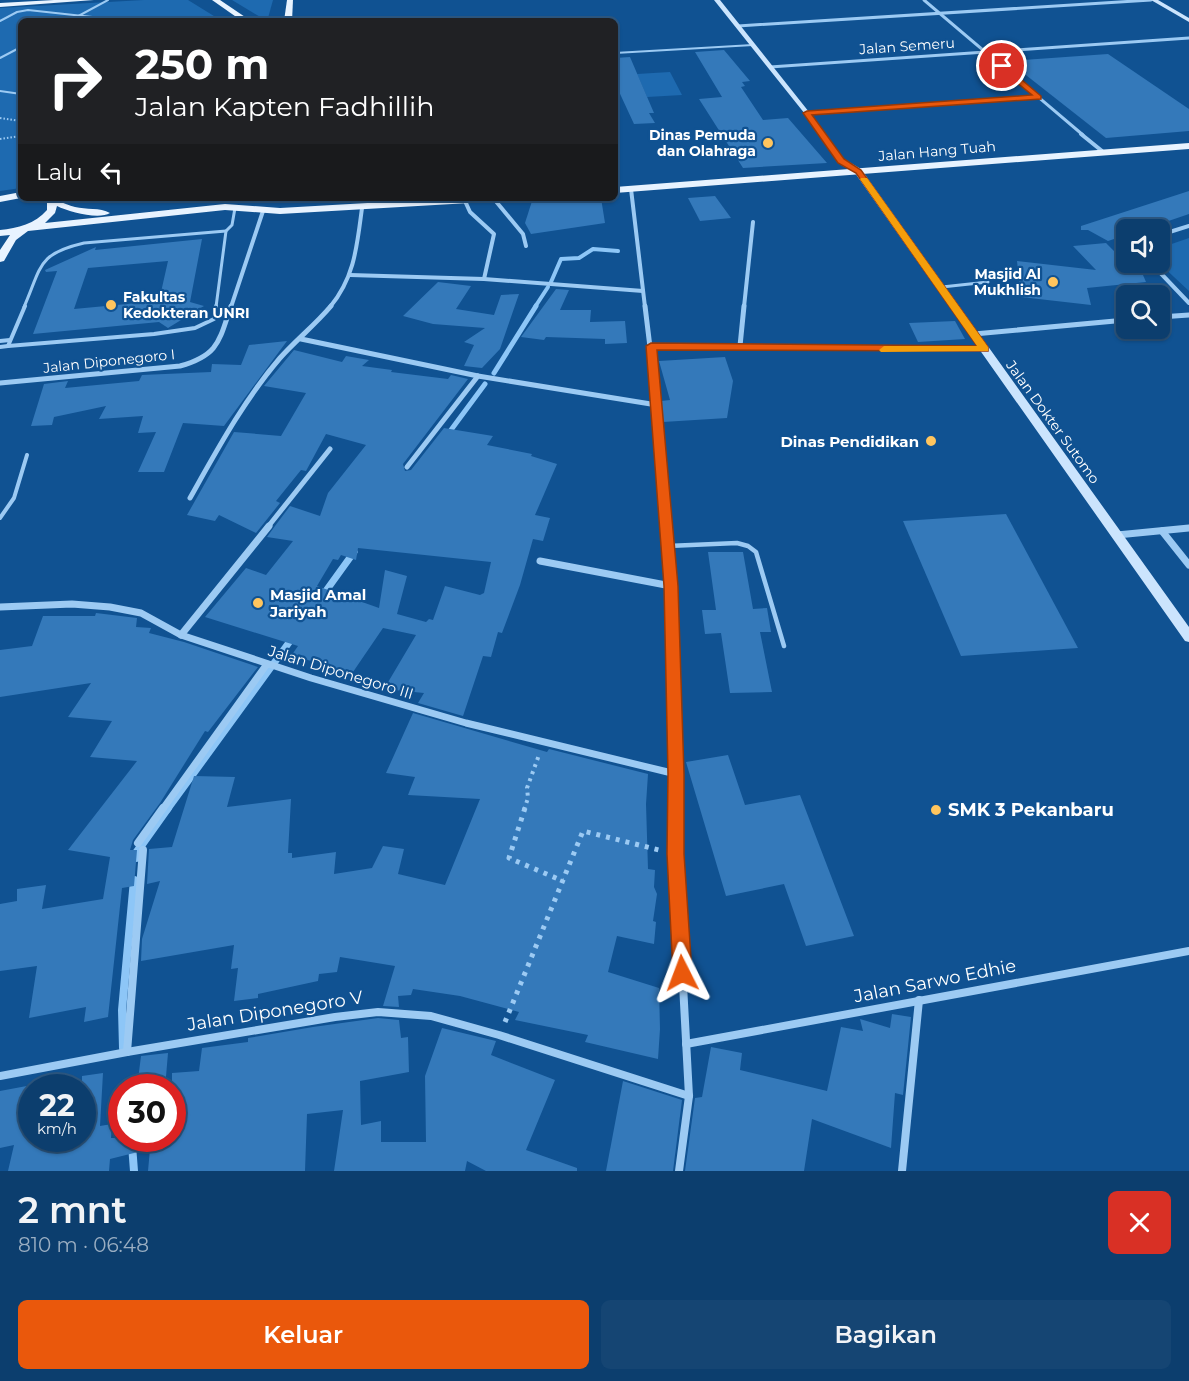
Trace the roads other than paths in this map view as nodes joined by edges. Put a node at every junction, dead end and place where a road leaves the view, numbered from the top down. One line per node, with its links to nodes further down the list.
1 (91, 0): 8 (main road)
2 (108, 0): 10 (lane)
3 (215, 0): 13 (main road)
4 (290, 0): 14 (main road)
5 (717, 0): 17 (main road, Jalan Dokter Sutomo)
6 (924, 0): 9 (street)
7 (1153, 0): 9 (street); 15 (main road)
8 (0, 5)
9 (940, 14): 17 (street); 21 (street)
10 (79, 16): 11 (lane); 12 (lane); 16 (lane)
11 (75, 18)
12 (99, 18)
13 (242, 18)
14 (288, 18)
15 (1189, 20)
16 (0, 21)
17 (738, 26): 19 (main road, Jalan Dokter Sutomo)
18 (1189, 38): 21 (street, Jalan Semeru)
19 (753, 45): 22 (lane); 24 (main road, Jalan Dokter Sutomo)
20 (18, 49): 23 (lane)
21 (983, 51): 24 (street, Jalan Semeru); 27 (street)
22 (618, 53)
23 (0, 58)
24 (770, 67): 28 (main road, Jalan Dokter Sutomo)
25 (0, 91): 26 (lane)
26 (18, 94)
27 (1038, 97): 28 (street); 30 (street)
28 (807, 113): 31 (main road, Jalan Dokter Sutomo)
29 (1189, 146): 30 (main road, Jalan Hang Tuah)
30 (1102, 151): 31 (main road, Jalan Hang Tuah)
31 (858, 171): 32 (main road, Jalan Hang Tuah); 57 (main road, Jalan Dokter Sutomo)
32 (631, 189): 33 (main road, Jalan Hang Tuah); 58 (street)
33 (618, 190)
34 (18, 196): 35 (main road)
35 (0, 199)
36 (49, 201): 47 (main road)
37 (53, 201): 44 (main road)
38 (262, 201): 43 (main road)
39 (465, 201): 42 (main road); 55 (street)
40 (496, 201): 51 (street)
41 (236, 208): 43 (main road); 44 (main road); 48 (lane)
42 (362, 208): 43 (main road); 54 (street)
43 (262, 211): 73 (street, Jalan Diponegoro I)
44 (141, 214): 47 (main road)
45 (753, 222): 69 (street)
46 (1189, 226): 49 (street)
47 (24, 228): 50 (main road); 52 (main road)
48 (226, 231): 65 (lane); 67 (lane)
49 (1170, 232)
50 (0, 233)
51 (526, 246)
52 (0, 259)
53 (1160, 273): 59 (street)
54 (350, 275): 55 (street); 64 (street)
55 (484, 279): 58 (street)
56 (988, 282): 57 (lane)
57 (942, 287): 63 (main road, Jalan Dokter Sutomo)
58 (643, 291): 68 (street)
59 (1189, 303)
60 (1189, 315): 61 (street)
61 (1170, 316)
62 (1116, 321): 63 (street)
63 (974, 334): 71 (main road, Jalan Dokter Sutomo)
64 (301, 339): 72 (street); 78 (street)
65 (10, 340): 66 (lane); 67 (lane)
66 (0, 341)
67 (8, 346): 70 (lane)
68 (651, 346): 69 (street); 74 (street)
69 (740, 346): 71 (street)
70 (0, 347)
71 (984, 349): 82 (main road, Jalan Dokter Sutomo)
72 (478, 376): 74 (street); 77 (street)
73 (0, 383)
74 (657, 405): 83 (street)
75 (330, 449): 88 (street)
76 (27, 454): 79 (lane)
77 (407, 467)
78 (190, 498)
79 (0, 518)
80 (1189, 528): 81 (street)
81 (1162, 531): 82 (street); 85 (street)
82 (1118, 535): 89 (main road, Jalan Dokter Sutomo)
83 (669, 546): 86 (street); 90 (lane)
84 (540, 561): 86 (street)
85 (1189, 565)
86 (671, 586): 92 (street)
87 (0, 607): 88 (street, Jalan Diponegoro III)
88 (181, 635): 91 (street, Jalan Diponegoro III)
89 (1189, 636)
90 (784, 646)
91 (268, 664): 92 (street, Jalan Diponegoro III); 96 (street)
92 (676, 774): 95 (street)
93 (1189, 951): 94 (street, Jalan Sarwo Edhie)
94 (919, 1000): 95 (street, Jalan Sarwo Edhie); 100 (street)
95 (686, 1044): 98 (street)
96 (128, 1052): 97 (street, Jalan Diponegoro V); 98 (street, Jalan Diponegoro V)
97 (0, 1077)
98 (689, 1096): 99 (street)
99 (679, 1171)
100 (902, 1171)

